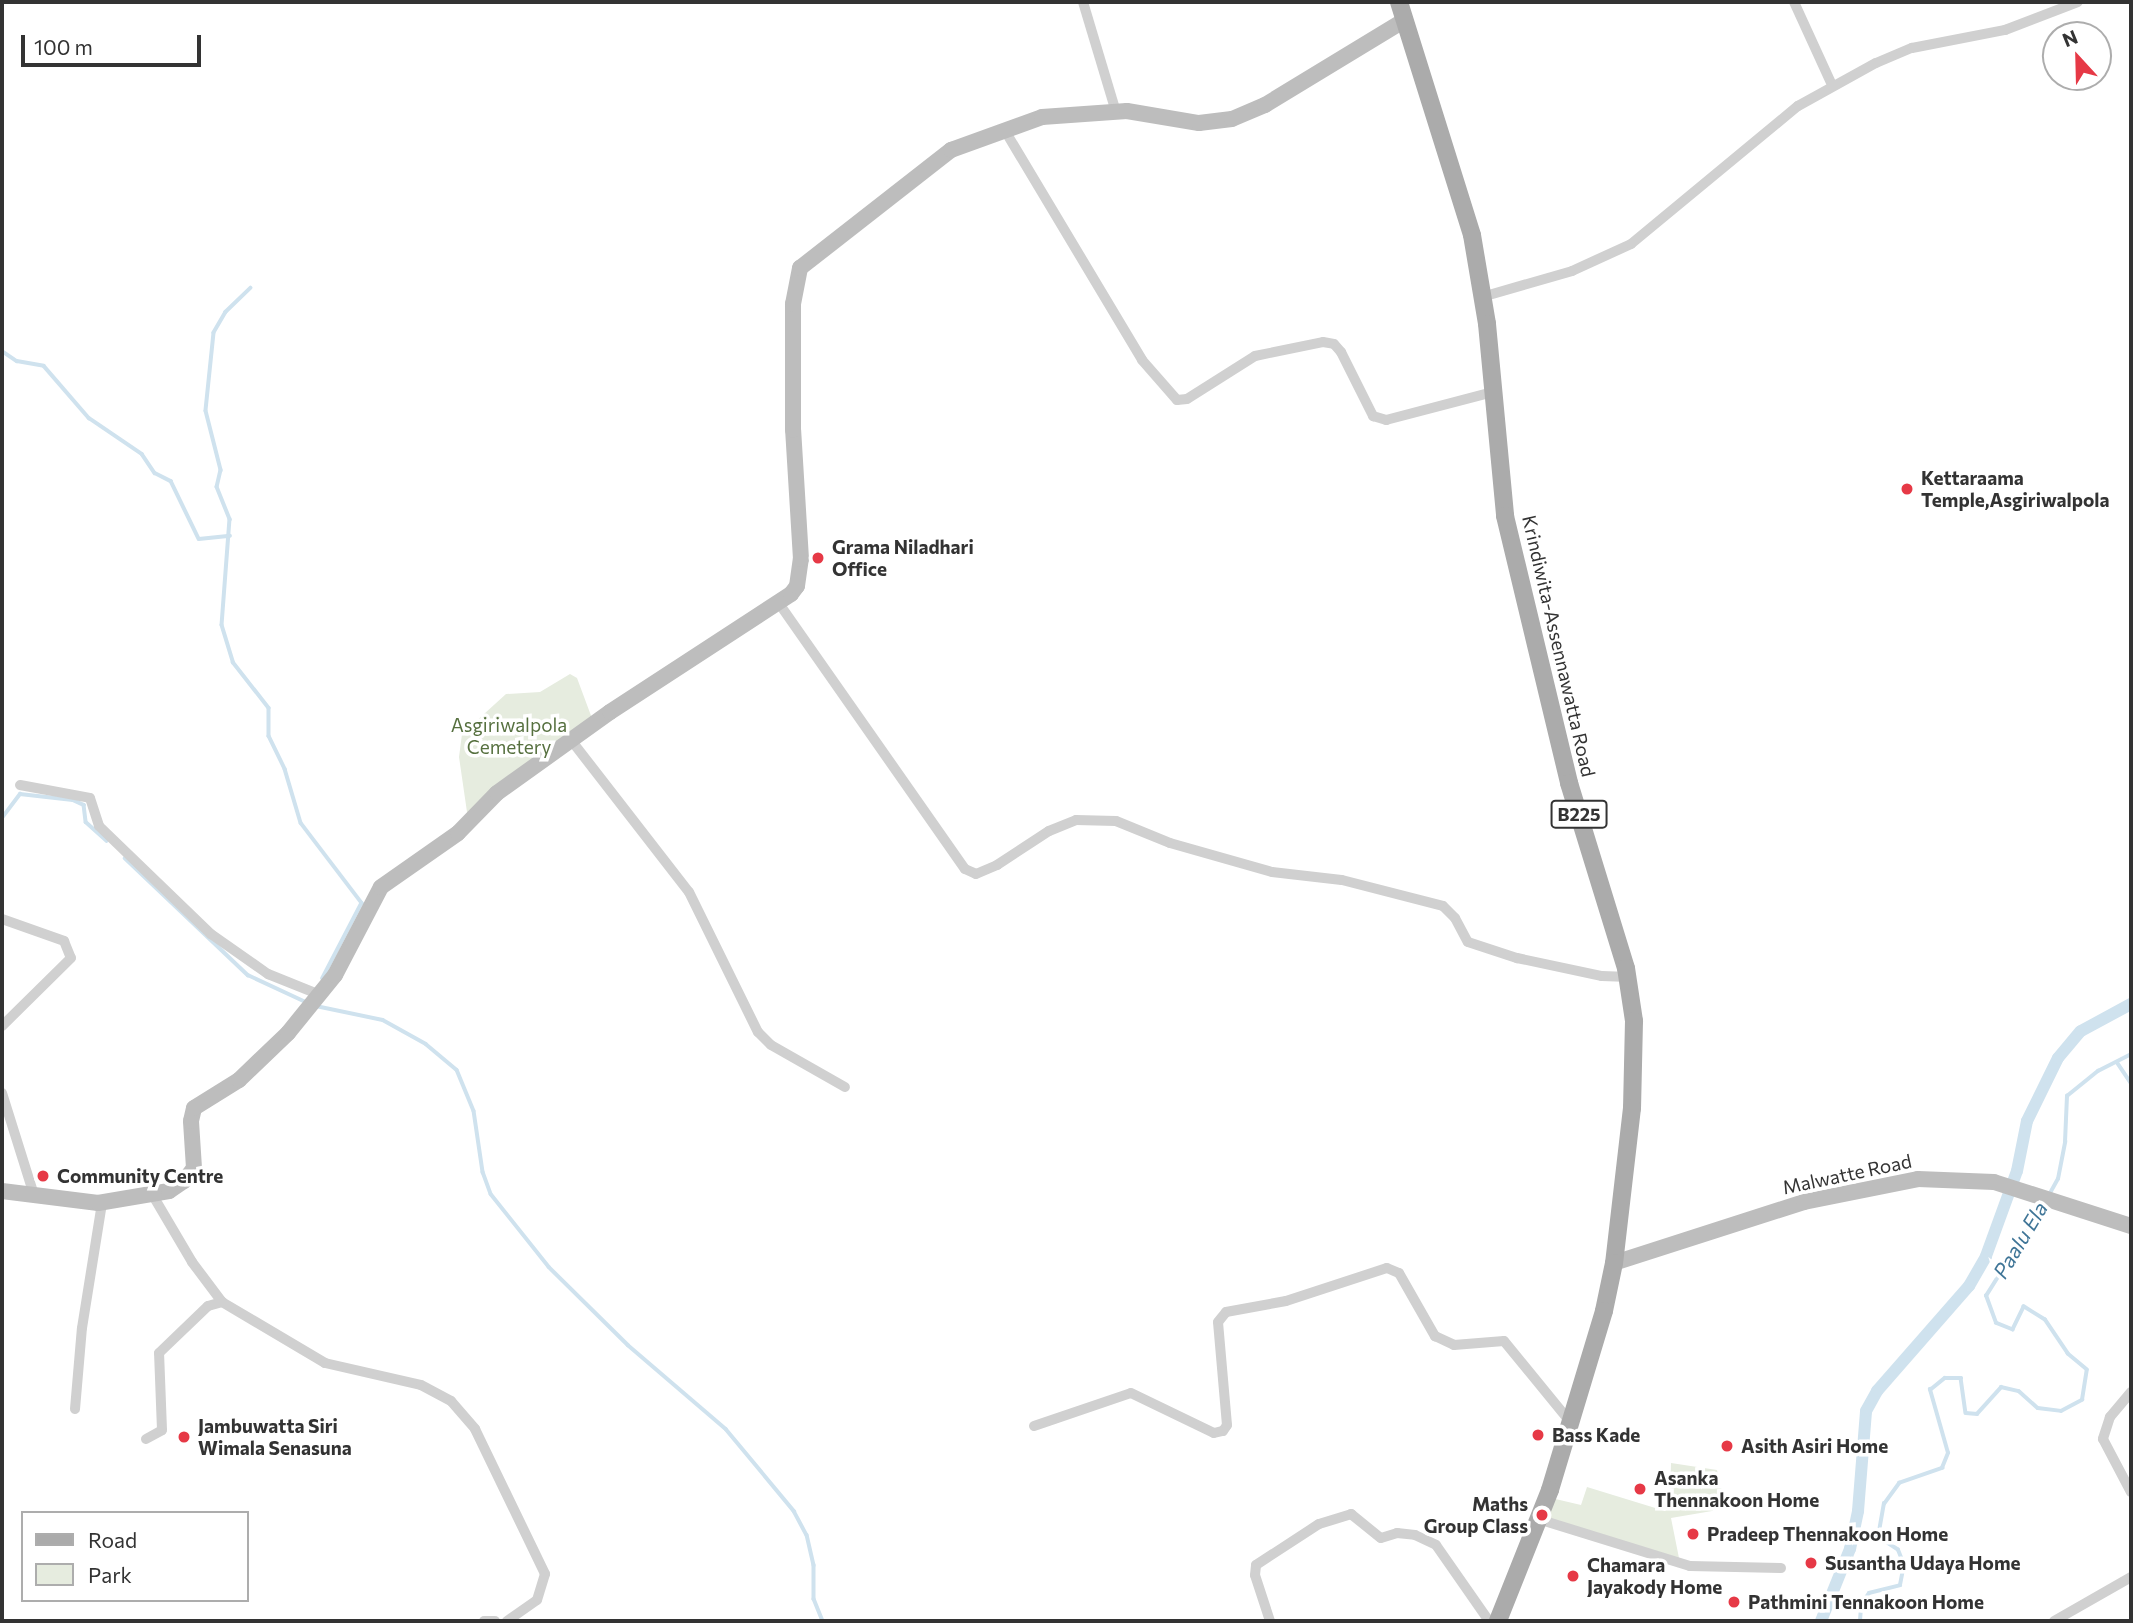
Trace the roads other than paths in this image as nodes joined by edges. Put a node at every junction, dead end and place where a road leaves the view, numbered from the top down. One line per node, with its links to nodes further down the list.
1 (1083, 2): 7 (street)
2 (1399, 2): 5 (main road, Krindiwita-Assennawatta Road / B225)
3 (1794, 2): 6 (street)
4 (2077, 2): 6 (street)
5 (1403, 22): 7 (street); 9 (main road, Krindiwita-Assennawatta Road / B225)
6 (1832, 85): 9 (street)
7 (1116, 112): 8 (street)
8 (1004, 129): 10 (street); 11 (street)
9 (1482, 297): 10 (main road, Krindiwita-Assennawatta Road / B225)
10 (1493, 392): 15 (main road, Krindiwita-Assennawatta Road / B225)
11 (778, 602): 12 (street); 15 (street)
12 (571, 740): 16 (street); 18 (street)
13 (20, 785): 16 (street)
14 (2, 919): 17 (street)
15 (1629, 977): 25 (main road, Krindiwita-Assennawatta Road / B225)
16 (318, 994): 21 (street)
17 (2, 1026)
18 (845, 1087)
19 (2, 1093): 22 (street)
20 (2, 1191): 22 (street)
21 (152, 1194): 23 (street); 26 (street)
22 (34, 1195): 23 (street)
23 (102, 1203): 28 (street)
24 (2131, 1226): 25 (street, Malwatte Road)
25 (1614, 1264): 29 (main road, Krindiwita-Assennawatta Road / B225)
26 (222, 1302): 31 (street); 38 (street)
27 (2131, 1392): 32 (street)
28 (75, 1409)
29 (1572, 1424): 30 (street); 33 (main road, Krindiwita-Assennawatta Road / B225)
30 (1034, 1426)
31 (146, 1439)
32 (2131, 1492)
33 (1538, 1519): 34 (street); 41 (main road, Krindiwita-Assennawatta Road / B225)
34 (1781, 1568)
35 (2131, 1577): 42 (street)
36 (484, 1621): 37 (street)
37 (495, 1621)
38 (507, 1621)
39 (1270, 1621): 40 (street)
40 (1489, 1621)
41 (1498, 1621)
42 (2054, 1621)

